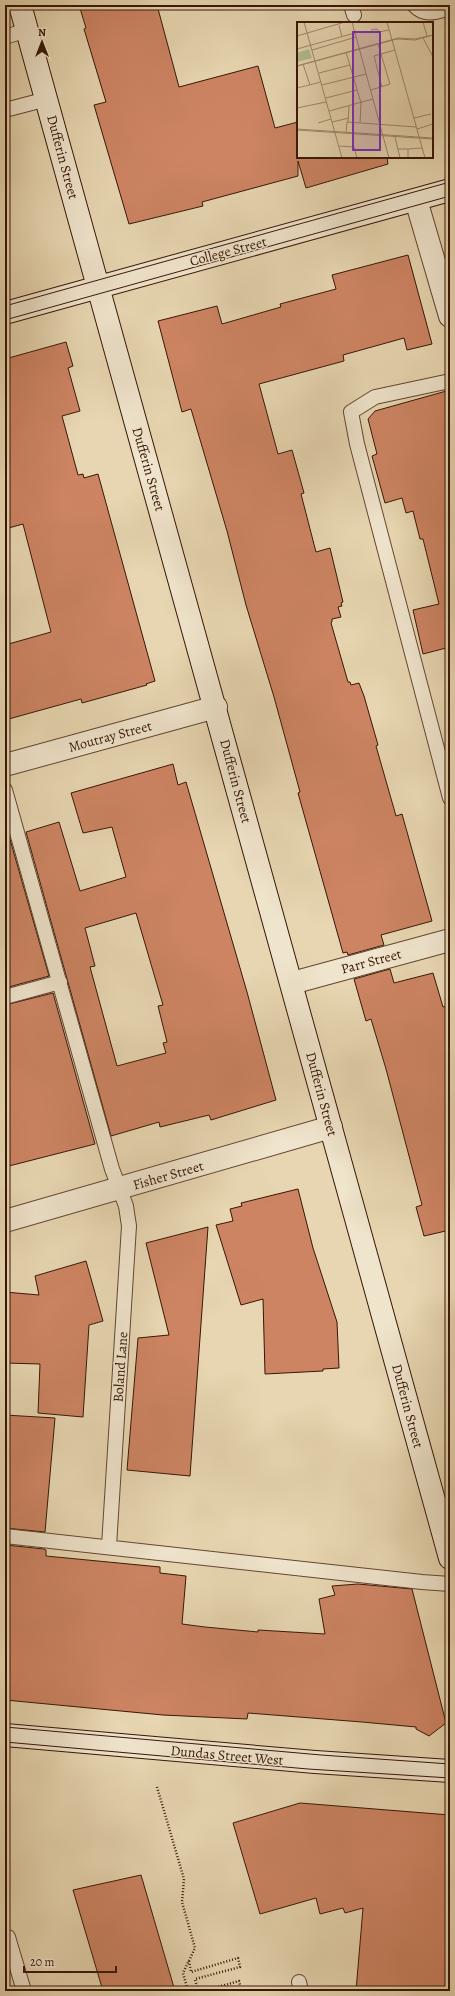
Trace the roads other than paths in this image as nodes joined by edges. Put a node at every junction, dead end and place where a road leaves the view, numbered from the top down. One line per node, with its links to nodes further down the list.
1 (20, 5): 4 (main road, Dufferin Street)
2 (414, 5): 3 (lane)
3 (450, 8)
4 (27, 30): 5 (lane); 6 (main road, Dufferin Street)
5 (5, 37)
6 (46, 99): 7 (lane); 10 (main road, Dufferin Street)
7 (5, 110)
8 (450, 190): 9 (main road, College Street)
9 (416, 200): 10 (main road, College Street); 12 (main road)
10 (98, 286): 11 (main road, College Street); 14 (main road, Dufferin Street)
11 (5, 313)
12 (450, 316)
13 (450, 381): 17 (lane)
14 (216, 707): 15 (main road, Moutray Street); 20 (main road, Dufferin Street)
15 (5, 765)
16 (5, 790): 19 (lane, Boland Lane)
17 (450, 798)
18 (450, 940): 20 (main road, Parr Street)
19 (60, 982): 21 (lane); 23 (lane, Boland Lane)
20 (292, 983): 22 (main road, Dufferin Street)
21 (5, 997)
22 (331, 1128): 23 (main road, Fisher Street); 27 (main road, Dufferin Street)
23 (120, 1189): 24 (main road, Fisher Street); 26 (lane, Boland Lane)
24 (5, 1222)
25 (5, 1536): 26 (lane)
26 (109, 1546): 28 (lane)
27 (450, 1558)
28 (450, 1584)
29 (5, 1735): 30 (main road, Dundas Street West)
30 (450, 1771)
31 (5, 1936): 32 (lane)
32 (24, 1991)

